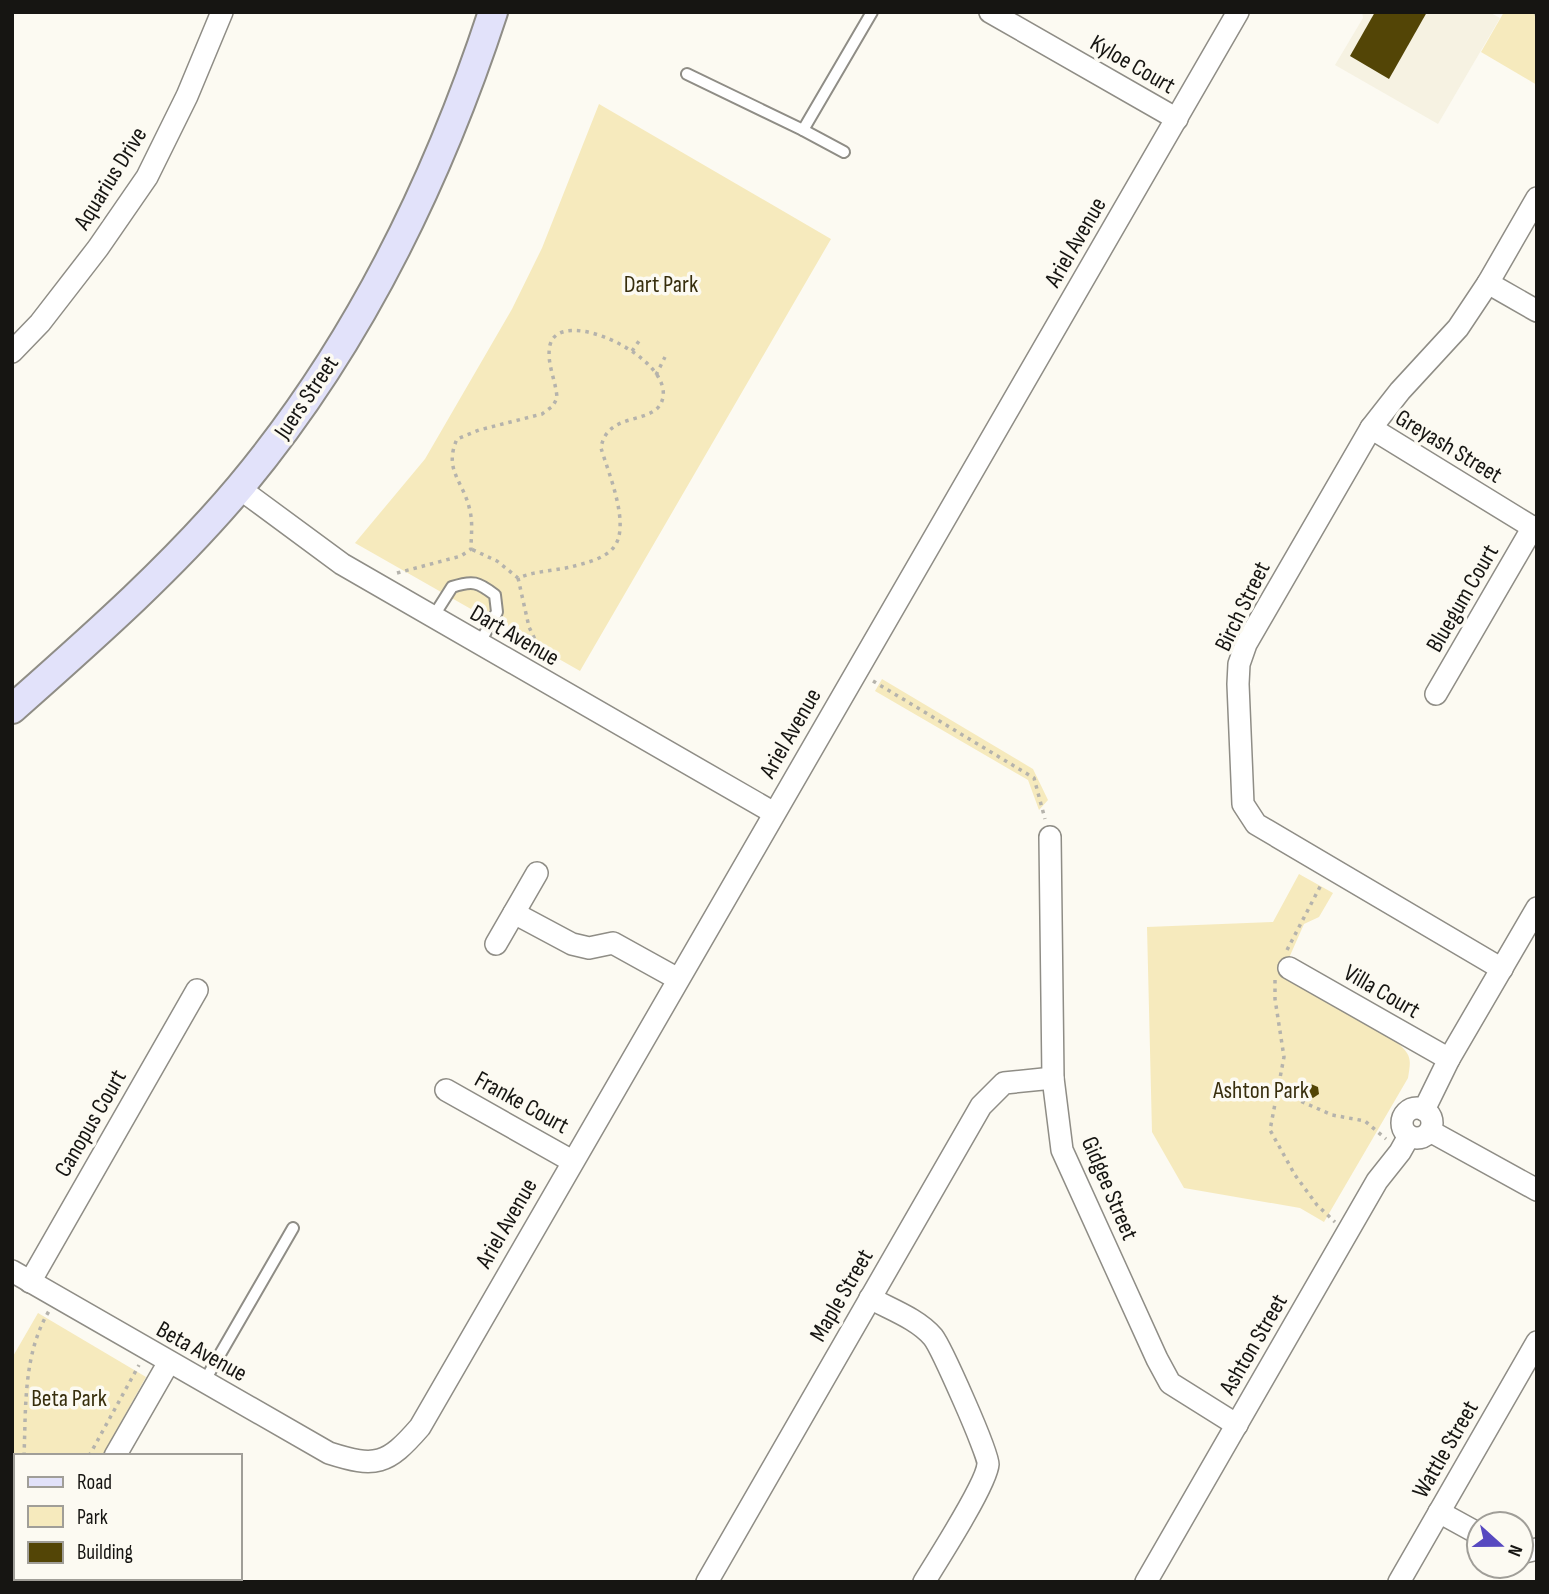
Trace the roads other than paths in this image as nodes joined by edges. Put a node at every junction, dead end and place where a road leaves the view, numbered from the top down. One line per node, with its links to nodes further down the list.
1 (222, 12): 13 (street, Aquarius Drive)
2 (493, 12): 15 (street, Juers Street)
3 (872, 12): 8 (lane)
4 (990, 12): 7 (street, Kyloe Court)
5 (1238, 12): 7 (street, Ariel Avenue)
6 (687, 74): 8 (lane)
7 (1177, 119): 21 (street, Ariel Avenue)
8 (803, 130): 9 (lane)
9 (844, 152)
10 (1537, 198): 11 (street, Birch Street)
11 (1488, 283): 12 (street); 14 (street, Birch Street)
12 (1537, 311)
13 (12, 352)
14 (1370, 428): 16 (street, Greyash Street); 28 (street, Birch Street)
15 (239, 488): 17 (street, Dart Avenue); 20 (street, Juers Street)
16 (1535, 528): 19 (street, Bluegum Court)
17 (433, 617): 18 (street, Dart Avenue); 18 (lane)
18 (479, 644): 21 (street, Dart Avenue)
19 (1436, 694)
20 (12, 709)
21 (774, 813): 29 (street, Ariel Avenue)
22 (1050, 837): 32 (street, Gidgee Street)
23 (537, 873): 25 (street)
24 (1537, 908): 28 (street)
25 (514, 913): 26 (street); 29 (street)
26 (496, 944)
27 (1284, 965): 31 (street, Villa Court)
28 (1502, 969): 31 (street)
29 (678, 979): 35 (street, Ariel Avenue)
30 (197, 990): 38 (street, Canopus Court)
31 (1449, 1059): 34 (street)
32 (1053, 1078): 39 (street, Maple Street); 43 (street, Gidgee Street)
33 (446, 1090): 35 (street, Franke Court)
34 (1413, 1140): 36 (street); 43 (street, Ashton Street)
35 (572, 1161): 45 (street, Ariel Avenue)
36 (1537, 1190)
37 (293, 1228): 42 (lane)
38 (21, 1276): 41 (street, Beta Avenue)
39 (870, 1298): 48 (street, Maple Street); 49 (street)
40 (1537, 1342): 46 (street, Wattle Street)
41 (169, 1362): 42 (street, Beta Avenue); 44 (street)
42 (204, 1382): 45 (street, Beta Avenue)
43 (1237, 1425): 50 (street, Ashton Street)
44 (117, 1454)
45 (372, 1462)
46 (1439, 1512): 47 (street); 51 (street, Wattle Street)
47 (1465, 1526)
48 (707, 1582)
49 (924, 1582)
50 (1146, 1582)
51 (1399, 1582)

